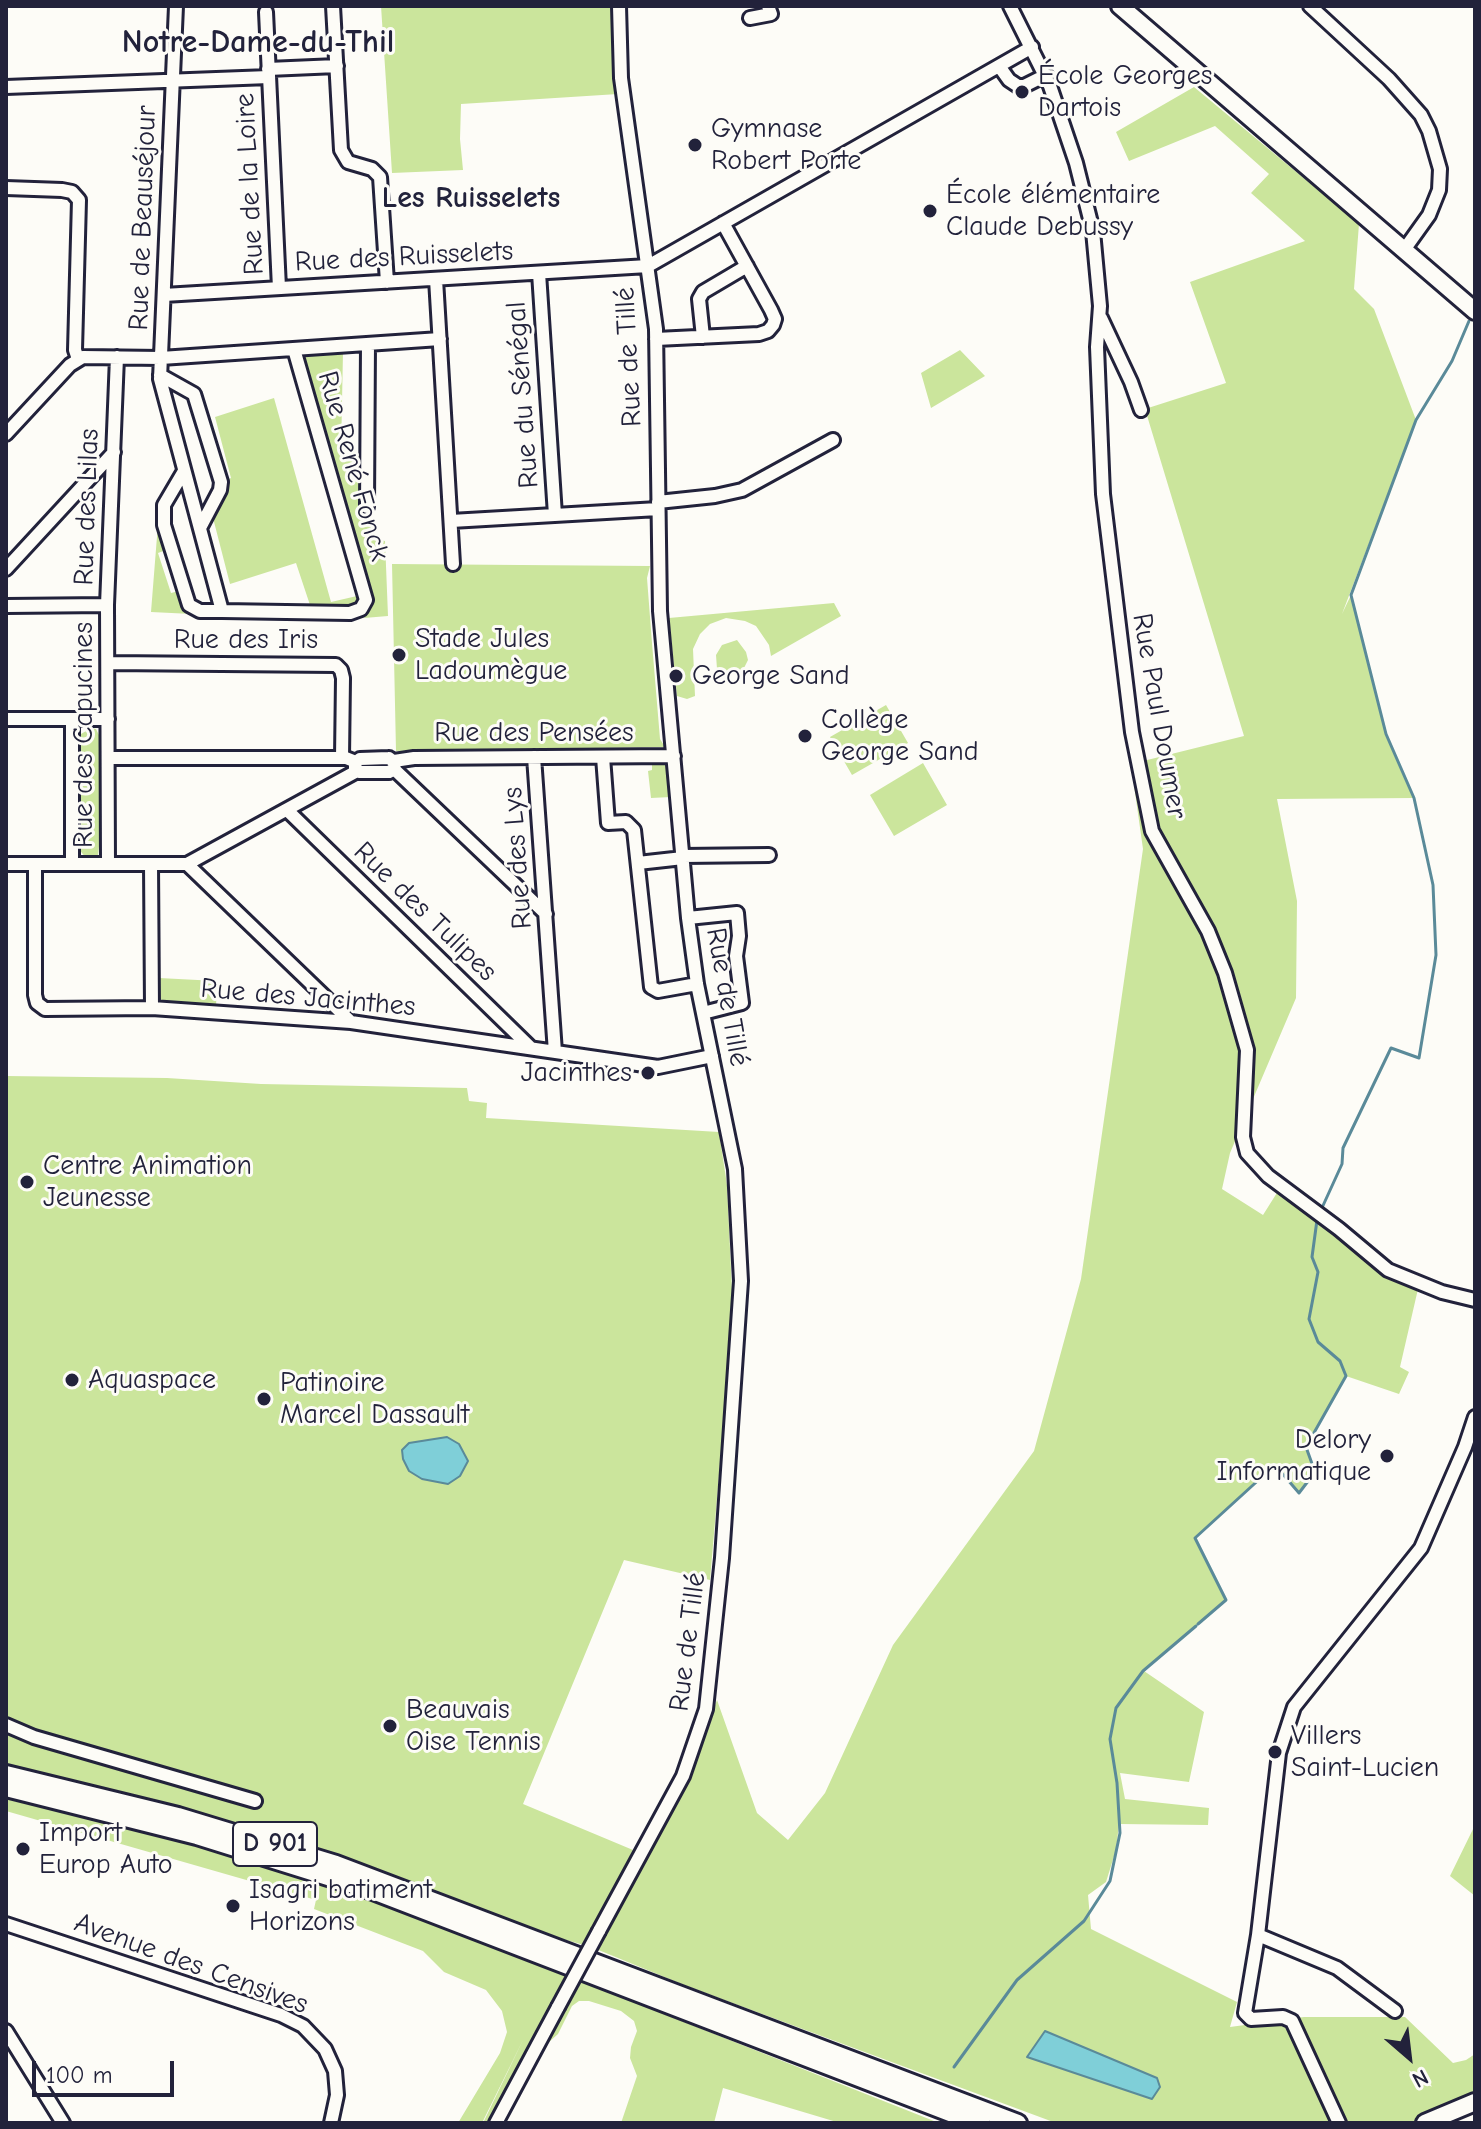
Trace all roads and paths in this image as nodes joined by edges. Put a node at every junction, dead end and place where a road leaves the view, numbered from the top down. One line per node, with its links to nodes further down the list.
1 (176, 6): 15 (street, Rue de Beauséjour)
2 (333, 6): 11 (street)
3 (619, 6): 20 (street, Rue de Tillé)
4 (768, 6): 9 (street)
5 (1010, 6): 10 (street, Rue Paul Doumer)
6 (1120, 6): 19 (main road)
7 (1310, 6): 19 (street)
8 (266, 12): 13 (street, Rue de la Loire)
9 (750, 18)
10 (1032, 47): 12 (street); 14 (street, Rue Paul Doumer)
11 (337, 66): 13 (street); 24 (street)
12 (999, 66): 14 (street); 18 (street)
13 (268, 73): 15 (street); 25 (street, Rue de la Loire)
14 (1046, 75): 28 (street, Rue Paul Doumer)
15 (173, 81): 16 (street); 26 (street, Rue de Beauséjour)
16 (6, 87)
17 (6, 188): 36 (street)
18 (723, 223): 20 (street); 21 (street)
19 (1404, 250): 27 (main road)
20 (648, 266): 22 (street, Rue des Ruisselets); 31 (street, Rue de Tillé)
21 (747, 266): 29 (street); 29 (street)
22 (539, 273): 23 (street, Rue des Ruisselets); 45 (street, Rue du Sénégal)
23 (436, 279): 24 (street, Rue des Ruisselets); 30 (street)
24 (387, 282): 25 (street, Rue des Ruisselets)
25 (279, 288): 26 (street, Rue des Ruisselets)
26 (164, 295): 35 (street, Rue de Beauséjour)
27 (1475, 311)
28 (1100, 315): 38 (street); 83 (street, Rue Paul Doumer)
29 (703, 337): 31 (street)
30 (440, 339): 32 (street); 46 (street)
31 (656, 339): 43 (street, Rue de Tillé)
32 (368, 344): 33 (street); 44 (street)
33 (294, 349): 35 (street); 52 (street, Rue René Fonck)
34 (117, 357): 35 (street); 36 (street); 41 (street, Rue des Lilas)
35 (161, 358): 37 (street, Rue de Beauséjour)
36 (78, 359): 39 (street)
37 (160, 375): 42 (street, Rue de Beauséjour); 47 (street)
38 (1141, 410)
39 (8, 427)
40 (833, 440): 43 (street)
41 (114, 452): 49 (street); 50 (street, Rue des Lilas)
42 (184, 471): 47 (street, Rue de Beauséjour); 52 (street)
43 (658, 505): 45 (street); 57 (street, Rue de Tillé)
44 (367, 507)
45 (555, 515): 46 (street)
46 (451, 521): 48 (street)
47 (200, 528): 52 (street, Rue de Beauséjour)
48 (453, 564)
49 (6, 569)
50 (107, 605): 51 (street, Rue des Lilas); 53 (street, Rue des Capucines)
51 (6, 606)
52 (222, 611)
53 (108, 663): 56 (street, Rue des Capucines); 61 (street, Rue des Iris)
54 (6, 719): 55 (street)
55 (72, 719): 56 (street); 70 (street, Rue des Capucines)
56 (108, 719): 60 (street, Rue des Capucines)
57 (674, 756): 59 (street, Rue des Pensées); 66 (street, Rue de Tillé)
58 (534, 757): 59 (street, Rue des Pensées); 62 (street, Rue des Pensées); 74 (street, Rue des Lys)
59 (603, 757): 67 (street)
60 (108, 758): 61 (street, Rue des Pensées); 71 (street, Rue des Capucines)
61 (342, 758): 63 (street, Rue des Pensées)
62 (394, 765): 63 (street, Rue des Pensées); 74 (street)
63 (356, 767): 64 (street)
64 (287, 810): 73 (street); 80 (street, Rue des Tulipes)
65 (769, 855): 66 (street)
66 (683, 857): 67 (street); 75 (street, Rue de Tillé)
67 (638, 863): 76 (street)
68 (6, 864): 69 (street)
69 (35, 864): 70 (street); 77 (street, Rue des Jacinthes)
70 (72, 864): 71 (street)
71 (108, 864): 72 (street)
72 (151, 864): 73 (street); 77 (street)
73 (187, 864): 79 (street)
74 (546, 914): 81 (street, Rue des Lys)
75 (688, 918): 76 (street, Rue de Tillé); 78 (street)
76 (697, 984): 78 (street, Rue de Tillé)
77 (152, 1008): 79 (street, Rue des Jacinthes)
78 (703, 1013): 82 (street, Rue de Tillé)
79 (351, 1022): 80 (street, Rue des Jacinthes)
80 (531, 1048): 81 (street, Rue des Jacinthes)
81 (555, 1052): 82 (street, Rue des Jacinthes)
82 (712, 1056): 99 (street, Rue de Tillé, bridge)
83 (1475, 1300)
84 (1475, 1417): 91 (street)
85 (6, 1725): 88 (street)
86 (9, 1778): 89 (main road, D 901); 100 (main road, D 901)
87 (6, 1796): 89 (main road)
88 (255, 1801)
89 (126, 1816): 95 (main road, D 901)
90 (6, 1924): 98 (street, Avenue des Censives)
91 (1258, 1935): 92 (street); 96 (street)
92 (1395, 2011)
93 (6, 2031): 97 (street)
94 (1475, 2102): 101 (main road)
95 (975, 2121)
96 (1338, 2122)
97 (63, 2123)
98 (331, 2123)
99 (496, 2123)
100 (1018, 2123)
101 (1425, 2123)

